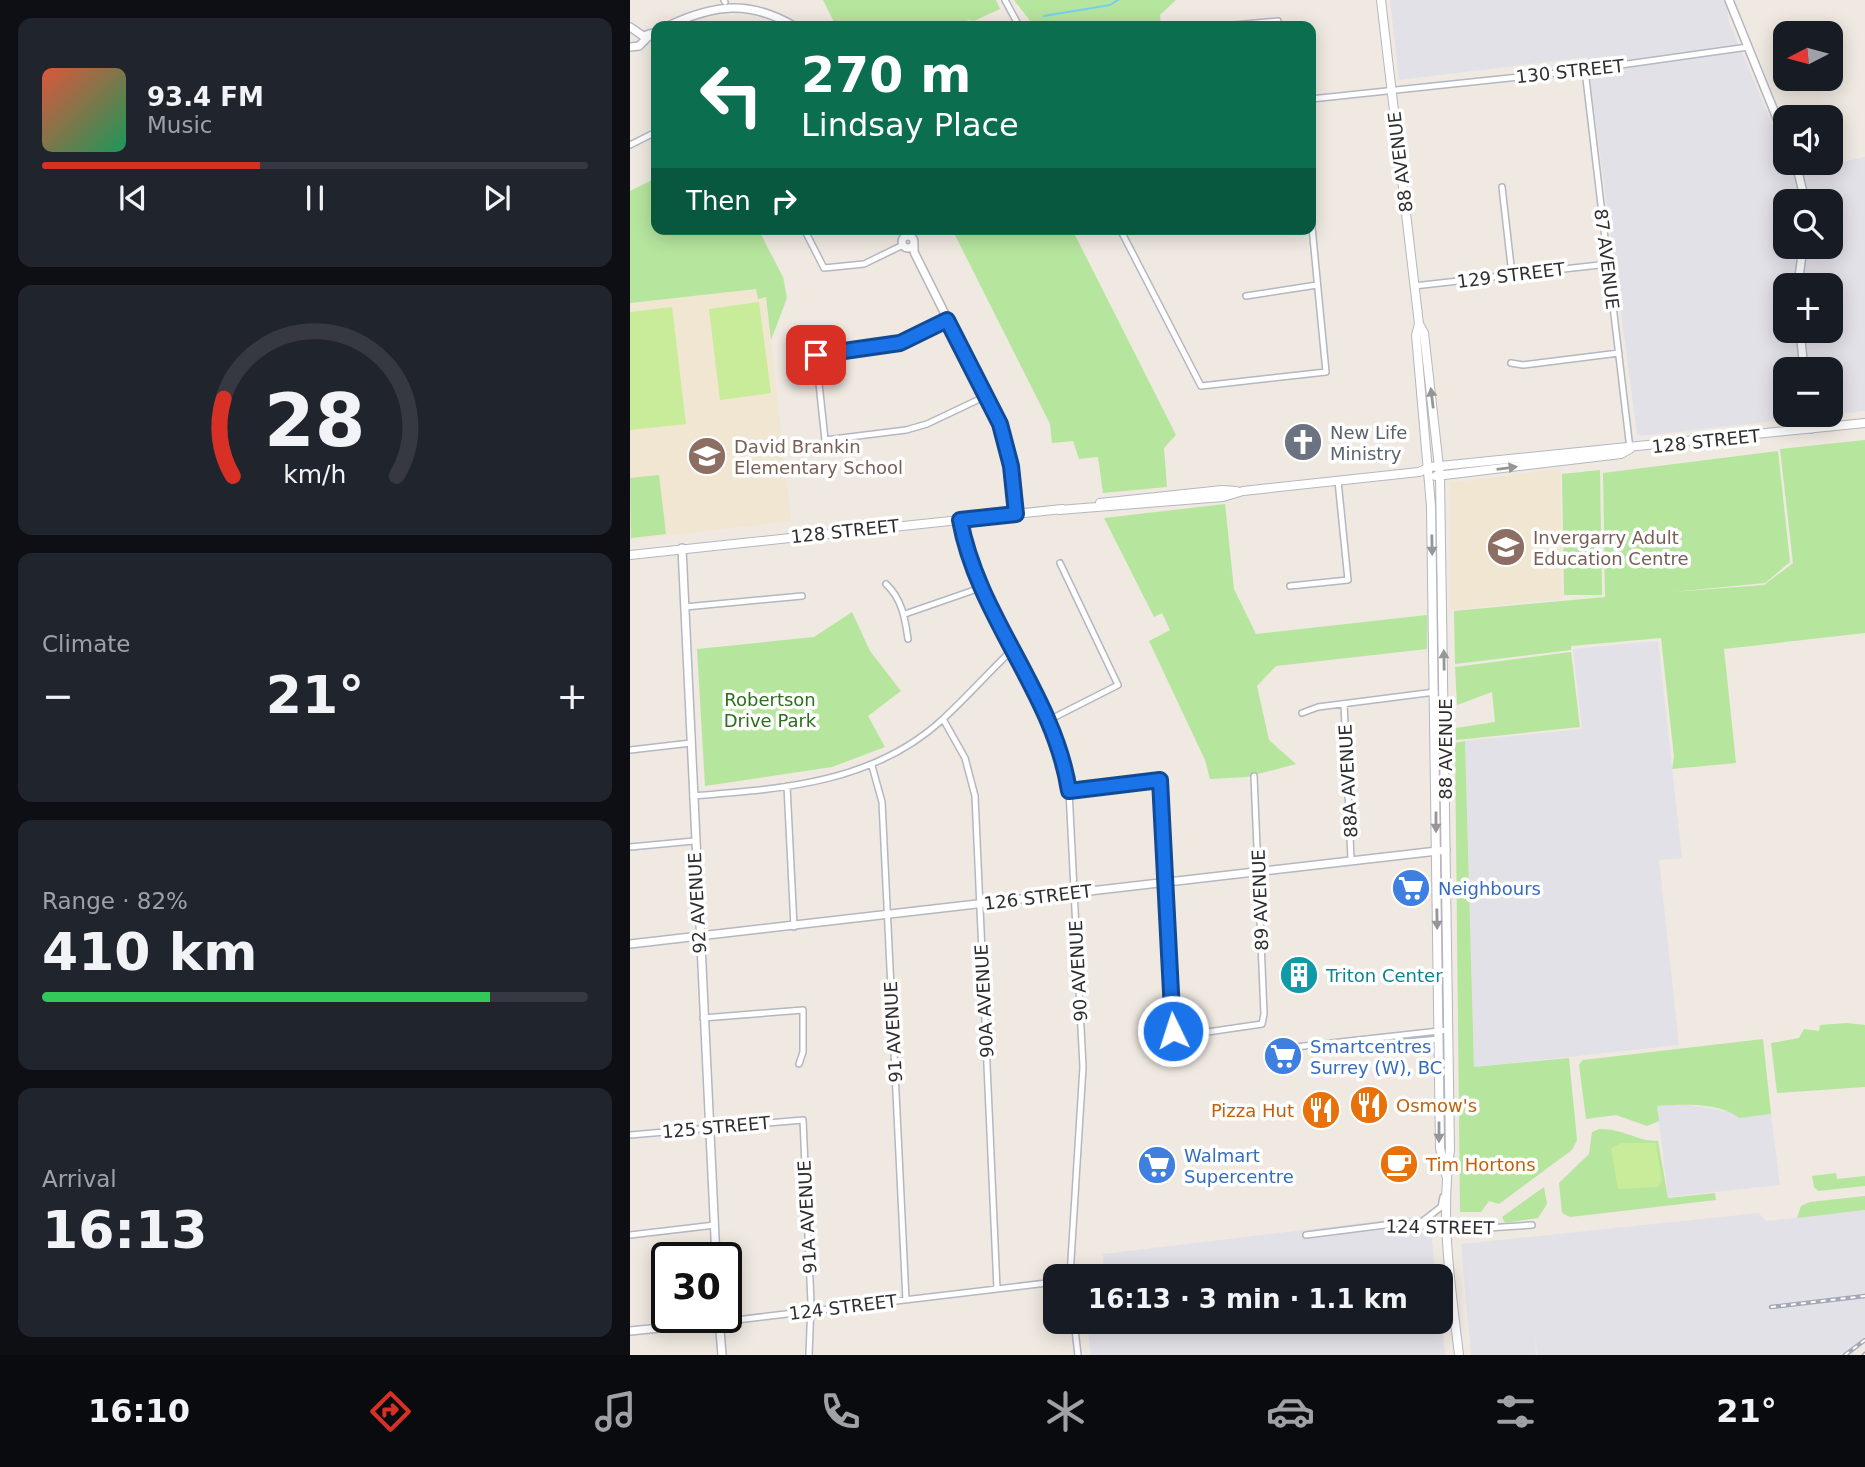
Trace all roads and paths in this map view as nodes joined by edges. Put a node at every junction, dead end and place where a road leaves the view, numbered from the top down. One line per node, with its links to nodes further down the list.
1 (1005, 0): 7 (street)
2 (1381, 0): 13 (main road, 88 AVENUE)
3 (1729, 0): 11 (street)
4 (724, 1): 5 (street); 6 (street)
5 (679, 21)
6 (786, 21)
7 (1017, 21)
8 (630, 27): 9 (street)
9 (637, 38): 10 (street)
10 (631, 46)
11 (1748, 47): 12 (street, 130 STREET); 15 (street)
12 (1585, 70): 13 (street, 130 STREET); 23 (street, 87 AVENUE)
13 (1391, 90): 14 (street, 130 STREET); 26 (main road, 88 AVENUE)
14 (1316, 98)
15 (1773, 108)
16 (651, 134): 17 (street)
17 (630, 145)
18 (1502, 187): 24 (street)
19 (807, 235): 22 (street)
20 (1123, 235): 25 (street)
21 (1313, 235): 25 (street)
22 (909, 244): 28 (street)
23 (1608, 264): 24 (street, 129 STREET); 29 (street, 87 AVENUE)
24 (1512, 275): 26 (street, 129 STREET)
25 (1317, 285): 27 (street)
26 (1415, 286): 35 (main road, 88 AVENUE)
27 (1247, 296)
28 (947, 320): 31 (street); 31 (street)
29 (1619, 353): 30 (street); 34 (street, 87 AVENUE)
30 (1511, 363)
31 (986, 396): 39 (street)
32 (1865, 423): 33 (main road, 128 STREET)
33 (1811, 429): 34 (main road, 128 STREET)
34 (1630, 449): 35 (main road, 128 STREET); 37 (main road, 128 STREET, one-way to 34)
35 (1434, 466): 36 (main road, 128 STREET); 37 (main road, 88 AVENUE)
36 (1419, 472): 37 (main road); 38 (main road, 128 STREET)
37 (1435, 477): 54 (main road, 88 AVENUE, one-way to 54); 68 (main road, 88 AVENUE, one-way to 37)
38 (1338, 481): 39 (main road, 128 STREET); 45 (street)
39 (1016, 514): 40 (main road, 128 STREET)
40 (960, 520): 41 (main road, 128 STREET); 46 (street, 90 AVENUE)
41 (682, 548): 42 (main road, 128 STREET); 48 (street, 92 AVENUE)
42 (630, 555)
43 (1060, 563): 52 (street)
44 (886, 584): 49 (street)
45 (1290, 586)
46 (980, 588): 49 (street); 51 (street, 90 AVENUE)
47 (802, 596): 48 (street)
48 (685, 607): 59 (street, 92 AVENUE)
49 (905, 614): 50 (street)
50 (908, 639)
51 (1011, 651): 57 (street); 58 (street, 90 AVENUE)
52 (1118, 685): 53 (street); 58 (street)
53 (1126, 689)
54 (1435, 692): 55 (street); 69 (main road, 88 AVENUE, one-way to 69)
55 (1344, 704): 56 (street); 70 (street, 88A AVENUE)
56 (1302, 713)
57 (943, 719): 61 (street); 74 (street, 90A AVENUE)
58 (1049, 720): 64 (street, 90 AVENUE)
59 (691, 743): 60 (street); 65 (street, 92 AVENUE)
60 (630, 750)
61 (872, 766): 63 (street); 75 (street, 91 AVENUE)
62 (1254, 776): 71 (street, 89 AVENUE)
63 (787, 786): 65 (street); 76 (street)
64 (1069, 791): 72 (street); 73 (street, 90 AVENUE)
65 (693, 796): 66 (street, 92 AVENUE)
66 (694, 841): 67 (street); 77 (street, 92 AVENUE)
67 (630, 847)
68 (1446, 850): 69 (street, 126 STREET); 80 (main road, 88 AVENUE)
69 (1436, 851): 70 (street, 126 STREET); 81 (main road, 88 AVENUE, one-way to 81)
70 (1351, 859): 71 (street, 126 STREET)
71 (1259, 870): 72 (street, 126 STREET); 72 (street, 89 AVENUE)
72 (1166, 882): 73 (street, 126 STREET)
73 (1074, 892): 74 (street, 126 STREET); 95 (street, 90 AVENUE)
74 (980, 903): 75 (street, 126 STREET); 97 (street, 90A AVENUE)
75 (887, 916): 76 (street, 126 STREET); 98 (street, 91 AVENUE)
76 (794, 927): 77 (street, 126 STREET)
77 (699, 936): 78 (street, 126 STREET); 79 (street, 92 AVENUE)
78 (630, 944)
79 (703, 1018): 83 (street); 85 (street, 92 AVENUE)
80 (1448, 1034): 81 (street); 87 (main road, 88 AVENUE)
81 (1439, 1035): 82 (street); 87 (main road, 88 AVENUE, one-way to 87)
82 (1286, 1048)
83 (799, 1064)
84 (803, 1120): 85 (street, 125 STREET); 99 (street, 91A AVENUE)
85 (709, 1128): 86 (street, 125 STREET); 89 (street, 92 AVENUE)
86 (630, 1135)
87 (1446, 1180): 88 (street); 91 (main road, 88 AVENUE)
88 (1419, 1224): 91 (street, 124 STREET); 93 (street, 124 STREET)
89 (715, 1225): 92 (street); 94 (street, 92 AVENUE)
90 (1532, 1226): 91 (street, 124 STREET)
91 (1446, 1230): 108 (main road, 88 AVENUE)
92 (630, 1235)
93 (1306, 1235)
94 (716, 1242)
95 (1071, 1264)
96 (1043, 1283): 97 (street, 124 STREET)
97 (997, 1289): 98 (street, 124 STREET)
98 (906, 1300): 99 (street, 124 STREET)
99 (810, 1312): 100 (street, 124 STREET); 106 (street, 91A AVENUE)
100 (742, 1318)
101 (651, 1328): 102 (street, 124 STREET)
102 (630, 1331)
103 (720, 1333): 105 (street)
104 (1076, 1334): 107 (street)
105 (722, 1355)
106 (809, 1355)
107 (1078, 1355)
108 (1459, 1355)

